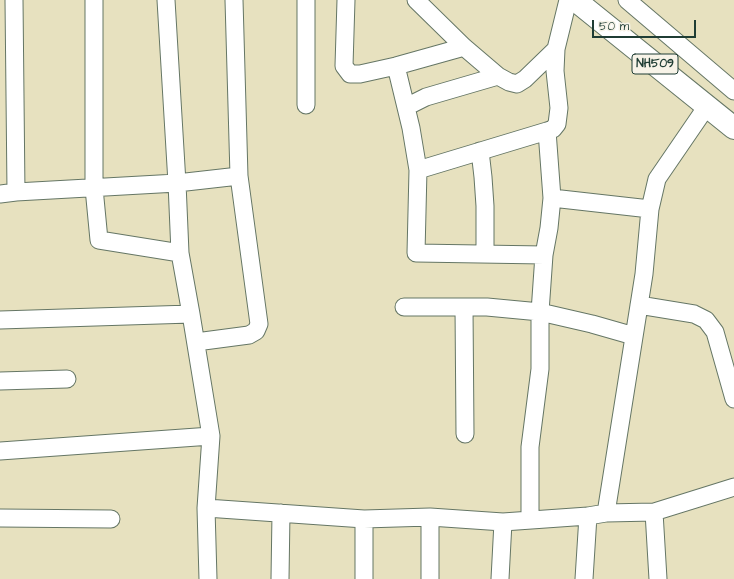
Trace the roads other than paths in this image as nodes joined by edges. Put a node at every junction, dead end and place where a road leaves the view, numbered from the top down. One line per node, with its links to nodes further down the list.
1 (14, 0): 26 (street)
2 (94, 0): 25 (street)
3 (166, 0): 24 (street)
4 (234, 0): 23 (street)
5 (306, 0): 16 (street)
6 (346, 0): 13 (street)
7 (416, 0): 11 (street)
8 (568, 0): 12 (street)
9 (575, 0): 18 (highway, NH509)
10 (627, 0): 15 (street)
11 (464, 47): 13 (street); 14 (street)
12 (556, 49): 14 (street); 20 (street)
13 (396, 66): 17 (street)
14 (498, 76): 17 (street)
15 (734, 91)
16 (306, 105)
17 (406, 106): 22 (street)
18 (707, 106): 19 (highway, NH509); 28 (street)
19 (734, 128)
20 (547, 131): 21 (street); 27 (street)
21 (480, 151): 22 (street); 30 (street)
22 (418, 170): 30 (street)
23 (239, 176): 24 (street); 39 (street)
24 (177, 183): 25 (street); 29 (street)
25 (94, 188): 26 (street); 29 (street)
26 (8, 193)
27 (552, 198): 28 (street); 31 (street)
28 (650, 209): 32 (street)
29 (180, 253): 36 (street)
30 (485, 254): 31 (street)
31 (544, 255): 35 (street)
32 (639, 305): 38 (street); 42 (street)
33 (404, 307): 34 (street)
34 (464, 307): 35 (street); 43 (street)
35 (540, 312): 38 (street); 56 (street)
36 (191, 314): 37 (street); 39 (street)
37 (0, 320)
38 (634, 336): 50 (street)
39 (196, 342): 44 (street)
40 (66, 379): 41 (street)
41 (0, 381)
42 (734, 399)
43 (465, 434)
44 (211, 436): 45 (street); 47 (street)
45 (0, 451)
46 (734, 487): 48 (street)
47 (206, 508): 49 (street); 58 (street)
48 (654, 512): 50 (street); 64 (street)
49 (281, 513): 55 (street); 59 (street)
50 (606, 513): 52 (street)
51 (430, 516): 55 (street); 57 (street); 61 (street)
52 (588, 516): 56 (street); 63 (street)
53 (0, 518): 54 (street)
54 (110, 519)
55 (364, 519): 60 (street)
56 (530, 520): 57 (street)
57 (503, 522): 62 (street)
58 (208, 579)
59 (280, 579)
60 (364, 579)
61 (430, 579)
62 (500, 579)
63 (584, 579)
64 (658, 579)

